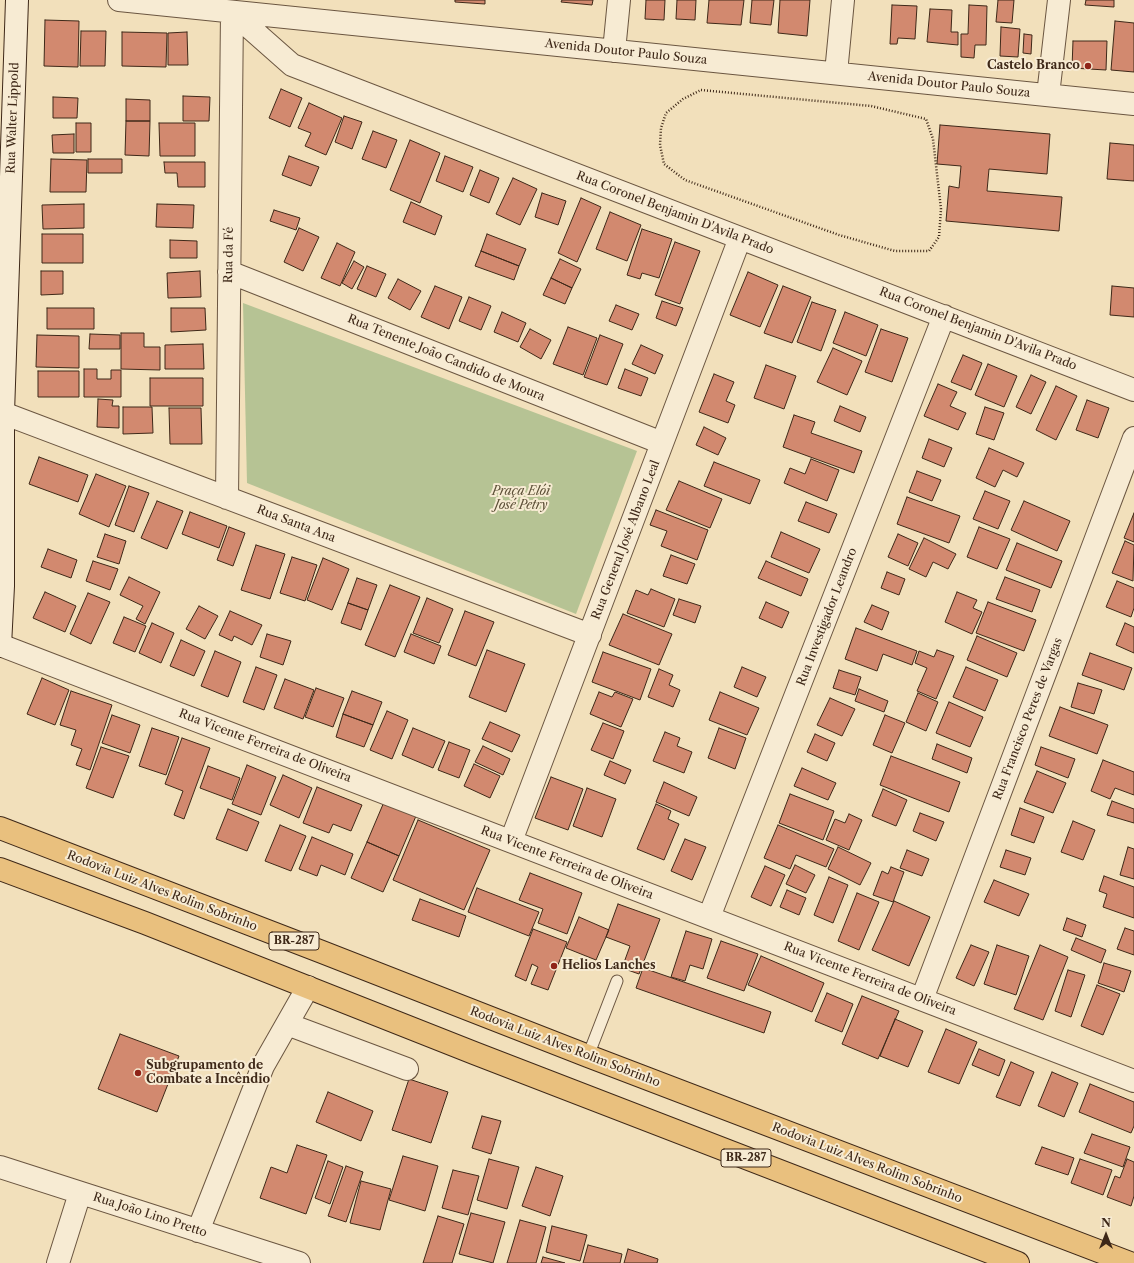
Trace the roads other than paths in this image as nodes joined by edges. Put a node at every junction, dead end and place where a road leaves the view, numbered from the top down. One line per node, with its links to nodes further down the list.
1 (17, 0): 15 (street, Rua Walter Lippold)
2 (119, 0): 6 (street, Avenida Doutor Paulo Souza)
3 (619, 0): 7 (street)
4 (843, 0): 8 (street)
5 (1059, 0): 9 (street)
6 (232, 12): 7 (street, Avenida Doutor Paulo Souza); 11 (street, Rua Coronel Benjamin D'Avila Prado); 12 (street, Rua da Fé)
7 (614, 51): 8 (street, Avenida Doutor Paulo Souza)
8 (836, 73): 9 (street, Avenida Doutor Paulo Souza)
9 (1048, 96): 10 (street, Avenida Doutor Paulo Souza)
10 (1134, 104)
11 (740, 238): 13 (street, Rua Coronel Benjamin D'Avila Prado); 17 (street, Rua General José Albano Leal)
12 (229, 272): 17 (street, Rua Tenente João Candido de Moura); 18 (street, Rua da Fé)
13 (944, 316): 14 (street, Rua Coronel Benjamin D'Avila Prado); 24 (street, Rua Investigador Leandro)
14 (1134, 390)
15 (3, 413): 18 (street, Rua Santa Ana); 20 (street, Rua Walter Lippold)
16 (1134, 438): 27 (street, Rua Francisco Peres de Vargas)
17 (662, 443): 19 (street, Rua General José Albano Leal)
18 (227, 498): 19 (street, Rua Santa Ana)
19 (590, 635): 22 (street, Rua General José Albano Leal)
20 (0, 645): 22 (street, Rua Vicente Ferreira de Oliveira)
21 (0, 828): 29 (highway, Rodovia Luiz Alves Rolim Sobrinho / BR-287)
22 (511, 841): 24 (street, Rua Vicente Ferreira de Oliveira)
23 (0, 869): 26 (highway, BR-287)
24 (709, 917): 27 (street, Rua Vicente Ferreira de Oliveira)
25 (617, 981): 29 (lane)
26 (308, 987): 28 (street); 37 (highway, BR-287)
27 (922, 999): 31 (street, Rua Vicente Ferreira de Oliveira)
28 (287, 1024): 30 (street); 34 (street)
29 (588, 1056): 38 (highway, Rodovia Luiz Alves Rolim Sobrinho / BR-287)
30 (407, 1069)
31 (1134, 1079)
32 (0, 1167): 33 (street, Rua João Lino Pretto)
33 (80, 1193): 34 (street, Rua João Lino Pretto); 35 (street)
34 (198, 1231): 36 (street, Rua João Lino Pretto)
35 (58, 1263)
36 (299, 1263)
37 (1018, 1263)
38 (1130, 1263)

